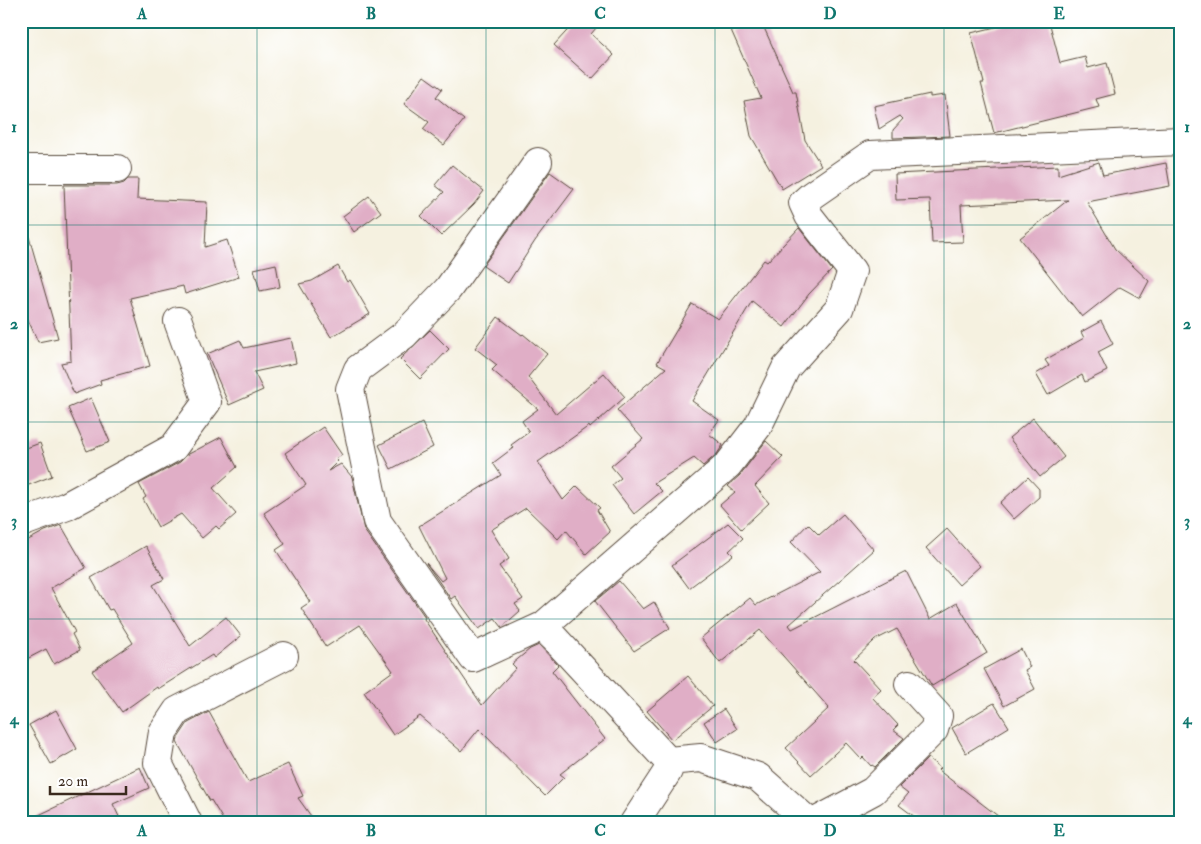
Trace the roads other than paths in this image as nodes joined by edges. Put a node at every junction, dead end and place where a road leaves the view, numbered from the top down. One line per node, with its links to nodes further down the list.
1 (1180, 141): 7 (street)
2 (538, 162): 7 (street)
3 (21, 169): 4 (street)
4 (117, 169)
5 (178, 321): 6 (street)
6 (21, 523)
7 (543, 626): 10 (street)
8 (284, 656): 11 (street)
9 (908, 684): 13 (street)
10 (668, 760): 12 (street); 13 (street)
11 (188, 823)
12 (634, 823)
13 (812, 823)

